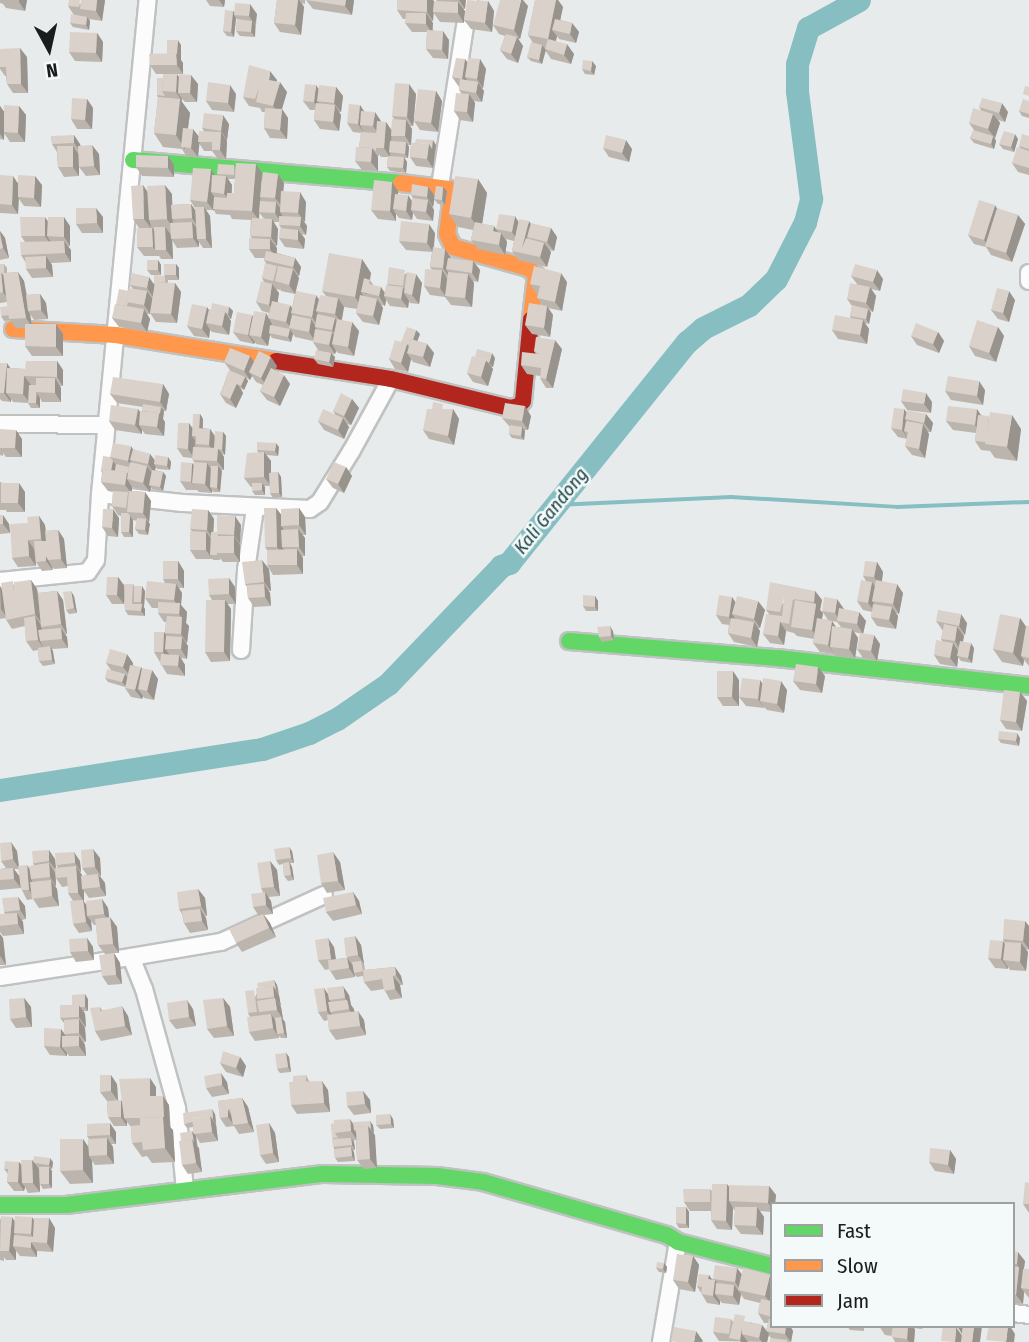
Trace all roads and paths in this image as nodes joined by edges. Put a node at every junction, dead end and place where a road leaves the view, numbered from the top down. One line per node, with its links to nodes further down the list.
1 (148, 0): 3 (street)
2 (470, 0): 4 (street)
3 (133, 160): 4 (street); 8 (street)
4 (440, 186): 9 (street)
5 (1029, 273): 6 (street)
6 (1029, 281)
7 (13, 329): 8 (street)
8 (116, 335): 9 (street); 11 (street)
9 (391, 379): 13 (street)
10 (0, 424): 11 (street)
11 (107, 425): 12 (street)
12 (100, 494): 13 (street); 14 (street)
13 (256, 508): 16 (street)
14 (0, 582)
15 (569, 641): 17 (street)
16 (241, 650)
17 (1029, 686)
18 (324, 895): 19 (street)
19 (131, 957): 20 (street); 21 (street)
20 (0, 977)
21 (185, 1189): 22 (street); 23 (street)
22 (0, 1205)
23 (678, 1242): 24 (street); 25 (street)
24 (770, 1265)
25 (661, 1342)

